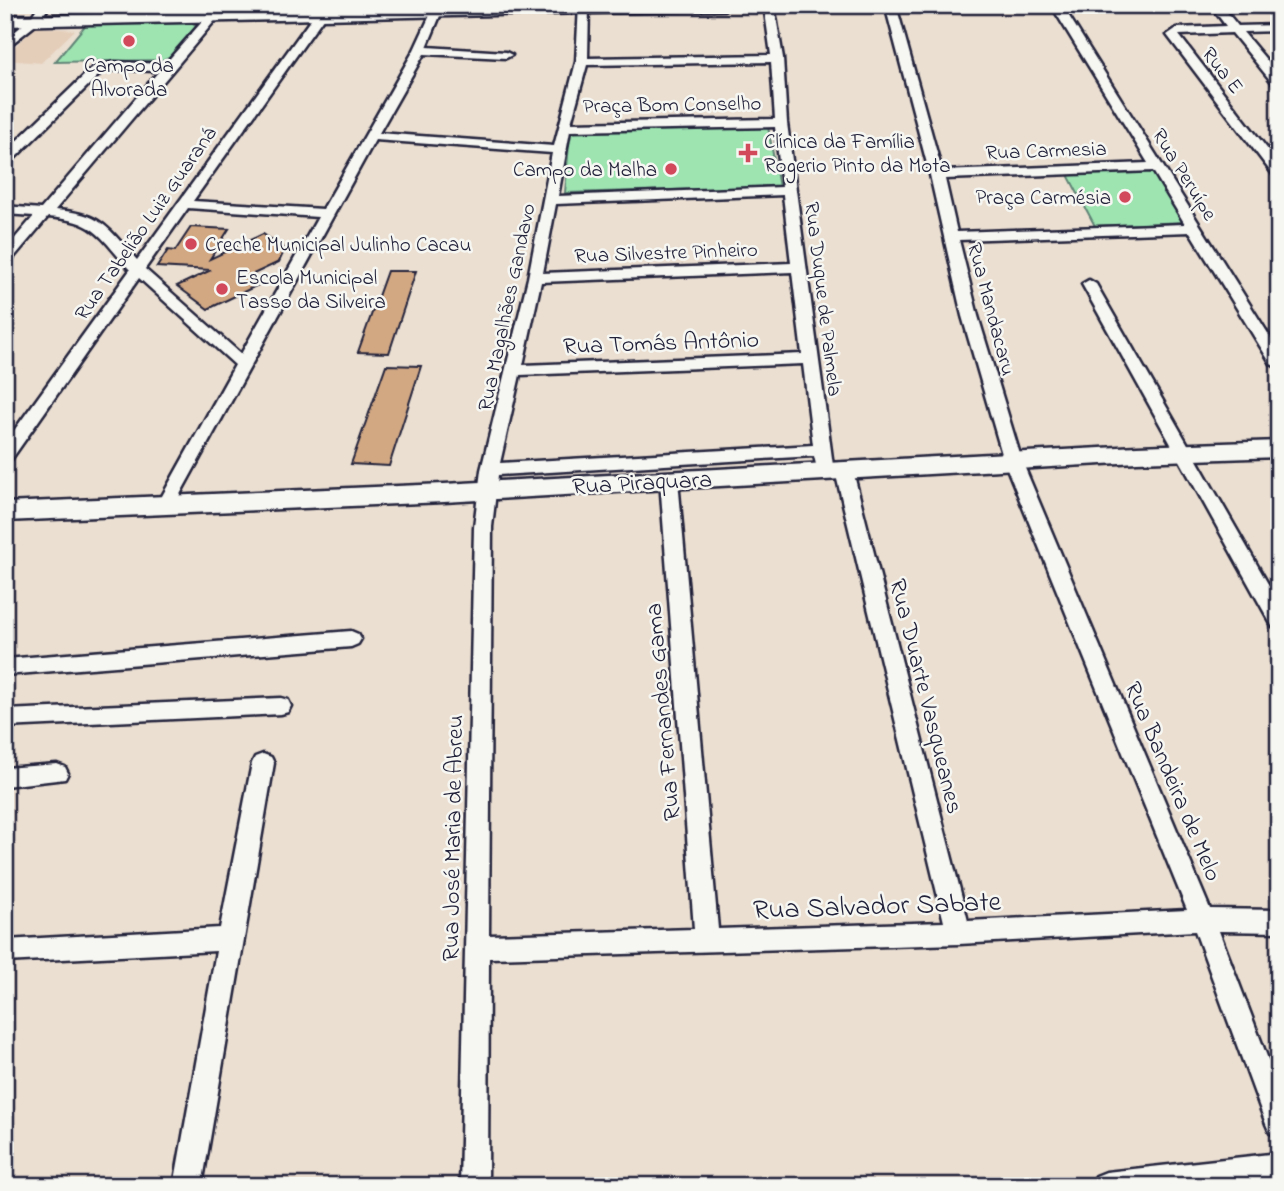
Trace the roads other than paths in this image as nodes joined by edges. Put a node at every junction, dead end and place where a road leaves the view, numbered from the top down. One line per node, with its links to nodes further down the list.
1 (45, 5): 18 (street)
2 (704, 5): 3 (main road); 8 (main road)
3 (724, 5)
4 (769, 5): 24 (street, Rua Duque de Palmela)
5 (890, 5): 35 (street, Rua Mandacaru)
6 (1056, 5): 33 (street, Rua Peruípe)
7 (1215, 5): 20 (street)
8 (584, 7): 9 (main road); 25 (street, Rua Magalhães Gandavo)
9 (515, 8): 11 (main road)
10 (383, 9): 11 (main road); 14 (main road)
11 (445, 9): 22 (street)
12 (246, 10): 14 (main road); 16 (main road)
13 (176, 11): 15 (main road); 16 (main road)
14 (317, 11): 38 (street, Rua Tabelião Luiz Guaraná)
15 (109, 12): 18 (main road)
16 (212, 17): 26 (street)
17 (5, 21): 18 (main road)
18 (34, 21): 21 (street)
19 (1279, 28): 20 (street)
20 (1233, 29): 27 (street); 34 (street, Rua E)
21 (5, 46)
22 (420, 50): 23 (street); 30 (street)
23 (506, 55)
24 (778, 58): 25 (street); 28 (street, Rua Duque de Palmela)
25 (582, 62): 29 (street, Rua Magalhães Gandavo)
26 (170, 68): 32 (street); 40 (street)
27 (1279, 83)
28 (781, 123): 29 (street, Praça Bom Conselho); 36 (street, Rua Duque de Palmela)
29 (564, 127): 31 (street, Rua Magalhães Gandavo)
30 (372, 136): 31 (street); 41 (street)
31 (560, 150): 37 (street, Rua Magalhães Gandavo)
32 (5, 160)
33 (1156, 167): 35 (street, Rua Carmesia); 42 (street, Rua Peruípe)
34 (1276, 167)
35 (937, 175): 43 (street, Rua Mandacaru)
36 (790, 191): 37 (street); 45 (street, Rua Duque de Palmela)
37 (551, 200): 47 (street, Rua Magalhães Gandavo)
38 (181, 204): 41 (street); 46 (street, Rua Tabelião Luiz Guaraná)
39 (5, 211): 40 (street)
40 (44, 213): 44 (street); 46 (street)
41 (327, 213): 50 (street)
42 (1194, 228): 43 (street); 51 (street, Rua Peruípe)
43 (951, 236): 56 (street, Rua Mandacaru)
44 (5, 260)
45 (800, 267): 47 (street, Rua Silvestre Pinheiro); 49 (street, Rua Duque de Palmela)
46 (139, 271): 50 (street); 55 (street, Rua Tabelião Luiz Guaraná)
47 (535, 278): 52 (street, Rua Magalhães Gandavo)
48 (1089, 284): 54 (street)
49 (810, 359): 52 (street, Rua Tomás Antônio); 57 (street, Rua Duque de Palmela)
50 (243, 364): 60 (street)
51 (1279, 365)
52 (515, 370): 58 (street, Rua Magalhães Gandavo)
53 (1279, 449): 54 (main road, Rua Piraquara)
54 (1186, 453): 56 (main road, Rua Piraquara); 62 (street)
55 (5, 456)
56 (1013, 461): 57 (main road, Rua Piraquara); 70 (street, Rua Bandeira de Melo)
57 (830, 465): 58 (street); 59 (main road, Rua Piraquara); 72 (street, Rua Duarte Vasqueanes)
58 (489, 480): 59 (main road, Rua Piraquara); 60 (main road, Rua Piraquara); 75 (street, Rua José Maria de Abreu)
59 (669, 480): 74 (street, Rua Fernandes Gama)
60 (166, 505): 61 (main road, Rua Piraquara)
61 (5, 512)
62 (1279, 621)
63 (351, 639): 64 (street)
64 (5, 667)
65 (281, 706): 66 (street)
66 (5, 719)
67 (264, 763): 73 (street)
68 (57, 773): 69 (street)
69 (5, 777)
70 (1203, 920): 71 (street, Rua Salvador Sabate); 72 (street, Rua Salvador Sabate); 77 (street, Rua Bandeira de Melo)
71 (1279, 921)
72 (959, 933): 74 (street, Rua Salvador Sabate)
73 (230, 939): 76 (street); 79 (street)
74 (707, 939): 75 (street, Rua Salvador Sabate)
75 (477, 947): 80 (street, Rua José Maria de Abreu)
76 (5, 951)
77 (1279, 1124)
78 (1279, 1167): 81 (street)
79 (188, 1186)
80 (474, 1186)
81 (1106, 1186)

